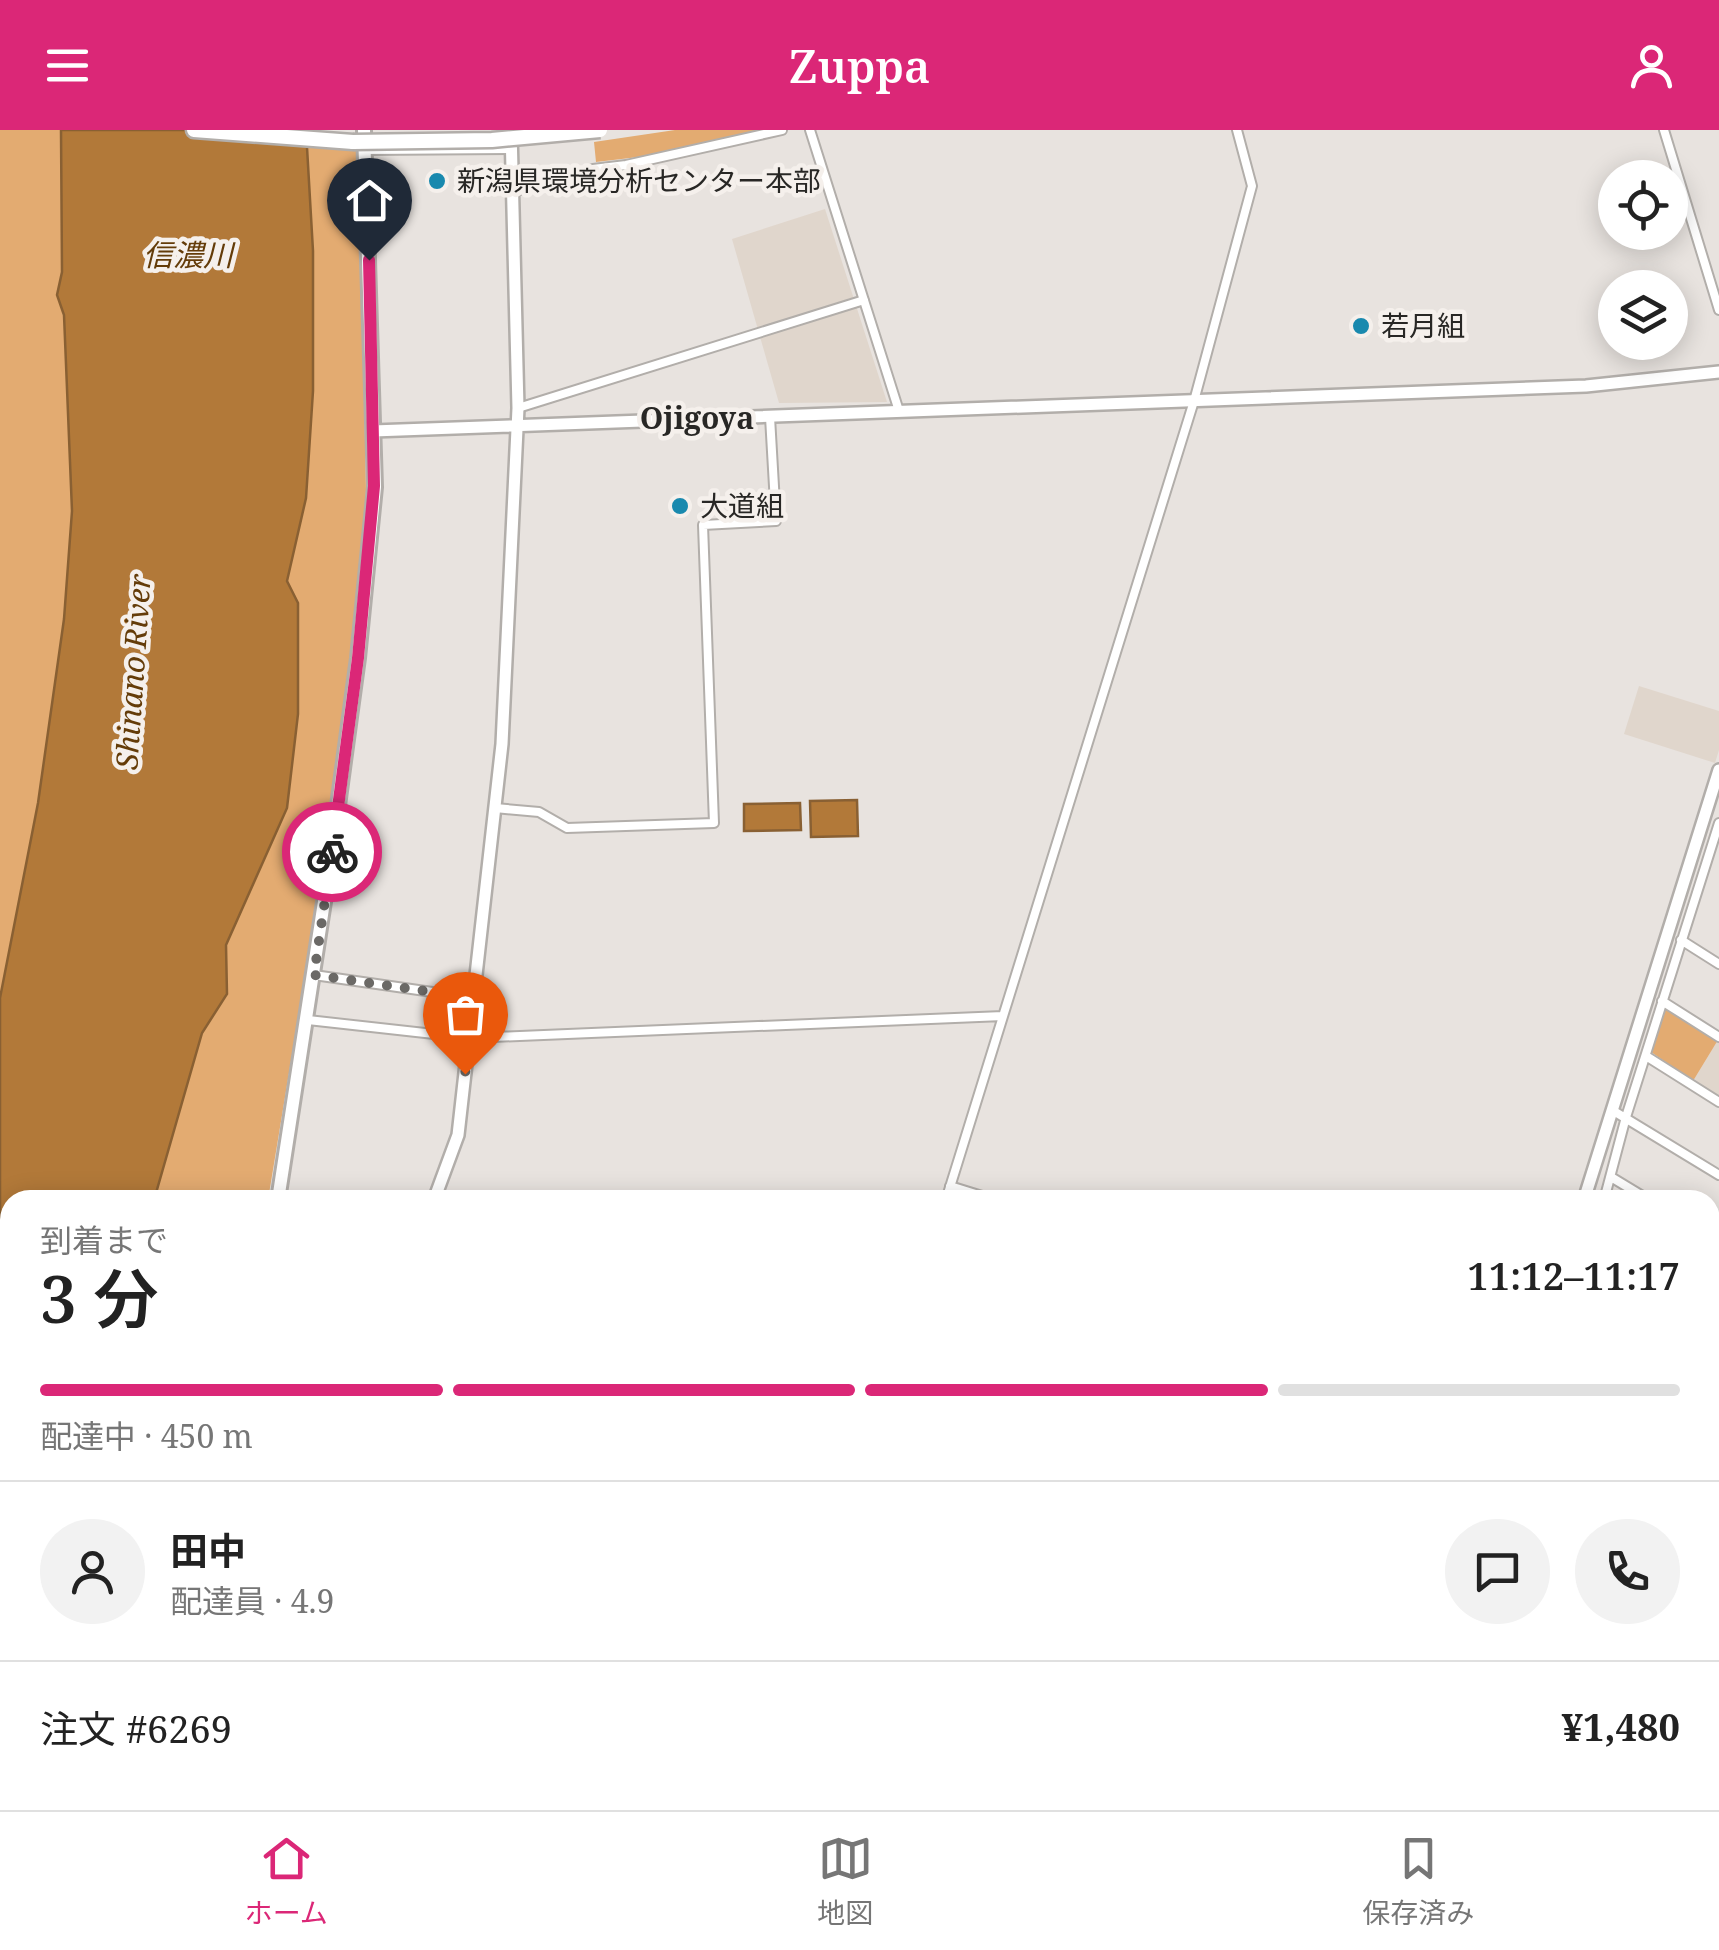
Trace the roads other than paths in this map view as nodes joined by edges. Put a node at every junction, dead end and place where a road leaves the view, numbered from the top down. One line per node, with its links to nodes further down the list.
1 (194, 130): 5 (highway, bridge)
2 (364, 130): 10 (main road)
3 (414, 130): 12 (street)
4 (511, 130): 11 (street)
5 (600, 130)
6 (782, 130): 13 (street)
7 (810, 130): 14 (street)
8 (1237, 130): 17 (street)
9 (1664, 130): 15 (street)
10 (366, 150): 12 (street); 22 (main road)
11 (512, 150): 12 (street); 13 (street)
12 (414, 151)
13 (513, 192): 18 (street)
14 (864, 300): 18 (street); 19 (street)
15 (1719, 310)
16 (1719, 372): 17 (street)
17 (1194, 401): 19 (street); 31 (street)
18 (518, 408): 21 (street)
19 (900, 411): 20 (street)
20 (770, 417): 21 (street); 24 (street)
21 (517, 428): 22 (street); 24 (street)
22 (374, 431): 28 (main road)
23 (1719, 770): 37 (street)
24 (495, 808): 29 (street)
25 (1719, 823): 26 (street)
26 (1680, 940): 27 (street); 30 (street)
27 (1719, 964)
28 (314, 975): 29 (street); 32 (main road)
29 (474, 998): 34 (street)
30 (1662, 1001): 33 (street); 35 (street)
31 (1003, 1016): 34 (street); 41 (street)
32 (308, 1020): 34 (street); 42 (main road)
33 (1719, 1037)
34 (470, 1038): 43 (street)
35 (1646, 1056): 36 (street); 38 (street)
36 (1719, 1102)
37 (1612, 1110): 38 (street); 46 (street)
38 (1626, 1117): 39 (street); 40 (street)
39 (1719, 1176)
40 (1612, 1177): 47 (street); 48 (street)
41 (950, 1186): 44 (street); 45 (street)
42 (280, 1190)
43 (438, 1190)
44 (949, 1190)
45 (963, 1190)
46 (1587, 1190)
47 (1607, 1190)
48 (1633, 1190)

